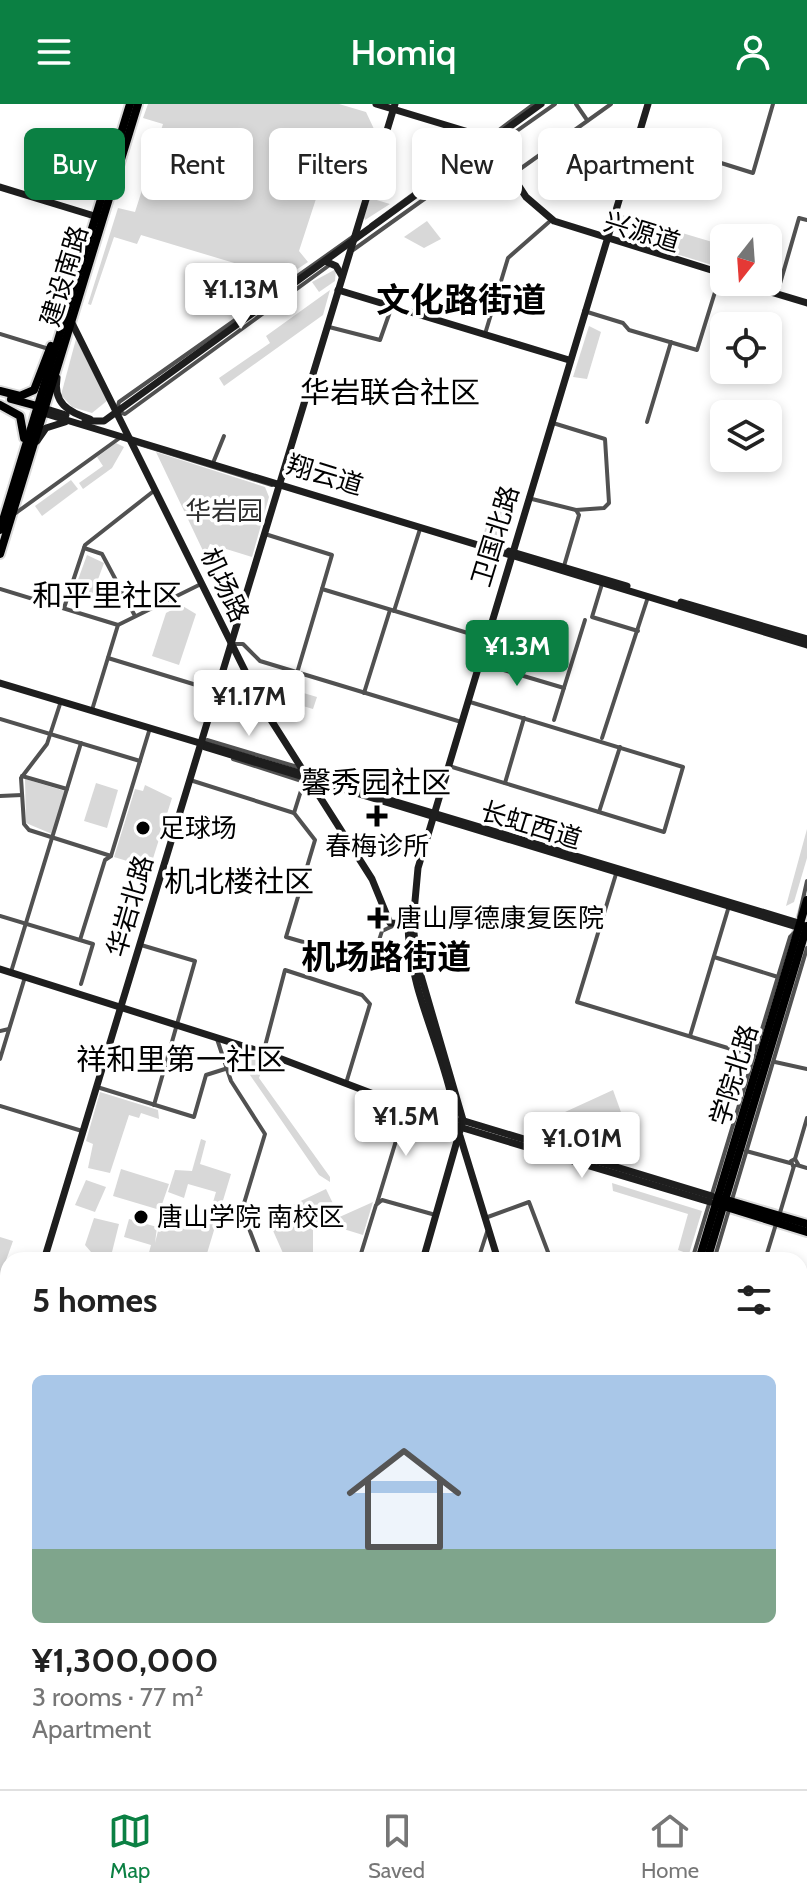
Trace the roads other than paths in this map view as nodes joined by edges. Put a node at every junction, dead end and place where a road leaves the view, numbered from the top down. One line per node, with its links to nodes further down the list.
1 (130, 104): 26 (main road, 建设南路)
2 (138, 104): 26 (main road, 建设南路)
3 (376, 104): 11 (main road)
4 (534, 104): 14 (street)
5 (544, 104): 15 (main road)
6 (555, 104): 16 (street)
7 (576, 104): 12 (street)
8 (611, 104): 12 (street)
9 (645, 104): 17 (main road, 卫国北路); 29 (main road, 卫国北路)
10 (773, 104): 18 (street)
11 (394, 107): 13 (main road); 30 (main road, 华岩北路)
12 (587, 120): 19 (street)
13 (457, 128)
14 (501, 128)
15 (512, 128)
16 (521, 128)
17 (640, 128)
18 (722, 163)
19 (522, 168)
20 (0, 187): 26 (main road)
21 (522, 191): 29 (main road, 兴源道)
22 (412, 198): 30 (main road)
23 (522, 198): 28 (main road, 兴源道)
24 (414, 200): 30 (main road)
25 (617, 200): 29 (main road, 卫国北路)
26 (99, 217): 41 (main road, 建设南路); 45 (main road, 建设南路)
27 (807, 220): 33 (street)
28 (549, 222): 29 (main road, 兴源道); 44 (street)
29 (604, 240): 32 (main road, 兴源道); 40 (main road, 卫国北路); 48 (main road, 卫国北路)
30 (353, 244): 31 (main road); 34 (main road, 华岩北路); 51 (main road)
31 (329, 263): 34 (main road); 51 (main road)
32 (710, 272)
33 (782, 275)
34 (342, 278): 35 (main road, 华岩北路)
35 (338, 290): 39 (main road); 42 (main road, 华岩北路)
36 (782, 294): 38 (main road)
37 (716, 296): 46 (street)
38 (807, 301)
39 (392, 306): 42 (street); 44 (main road)
40 (584, 311): 46 (street); 48 (main road, 卫国北路)
41 (71, 321): 45 (main road, 建设南路); 51 (main road, 机场路)
42 (327, 326): 60 (main road, 华岩北路)
43 (0, 334): 47 (street)
44 (485, 334): 48 (main road)
45 (61, 342): 47 (main road); 50 (main road, 建设南路); 52 (main road)
46 (671, 342): 55 (street)
47 (49, 349): 49 (main road)
48 (567, 360): 54 (main road, 卫国北路); 69 (main road, 卫国北路)
49 (0, 398): 50 (main road); 59 (main road)
50 (40, 410): 52 (main road); 53 (main road, 翔云道); 59 (main road, 建设南路)
51 (118, 414): 52 (main road); 56 (main road, 机场路)
52 (104, 421)
53 (71, 422): 56 (main road, 翔云道); 59 (main road)
54 (550, 422): 62 (main road, 卫国北路); 63 (street)
55 (647, 422)
56 (127, 436): 58 (main road, 翔云道); 60 (street); 61 (main road, 机场路); 64 (street)
57 (224, 436): 58 (street)
58 (213, 463): 60 (main road, 翔云道)
59 (18, 482): 64 (main road)
60 (281, 483): 65 (main road, 翔云道); 67 (main road, 华岩北路)
61 (157, 489): 68 (street); 72 (main road, 机场路)
62 (528, 498): 63 (street); 69 (main road, 卫国北路)
63 (576, 510): 71 (street)
64 (5, 517): 66 (main road); 70 (main road)
65 (421, 525): 69 (main road, 翔云道); 78 (street)
66 (0, 530)
67 (265, 534): 75 (street); 85 (main road, 华岩北路)
68 (83, 548): 77 (street); 79 (street)
69 (509, 552): 71 (main road, 翔云道); 73 (main road, 翔云道); 83 (main road, 卫国北路); 87 (main road, 卫国北路)
70 (0, 554)
71 (564, 566): 84 (main road, 翔云道)
72 (203, 583): 79 (street); 85 (main road, 机场路)
73 (602, 583): 76 (main road, 翔云道); 82 (street)
74 (0, 589): 77 (street)
75 (322, 589): 78 (street); 88 (street)
76 (648, 597): 82 (street); 84 (main road, 翔云道)
77 (64, 608): 81 (street)
78 (392, 610): 83 (street); 92 (street)
79 (135, 616): 81 (street)
80 (585, 620): 90 (street)
81 (118, 625): 86 (street)
82 (638, 631): 102 (street)
83 (481, 637): 99 (main road, 卫国北路)
84 (807, 642)
85 (231, 645): 88 (street); 91 (main road, 华岩北路); 109 (main road, 机场路)
86 (108, 658): 91 (street); 95 (street)
87 (478, 662): 90 (street); 94 (main road, 卫国北路)
88 (297, 673): 92 (street)
89 (0, 683): 93 (main road, 长虹西道)
90 (564, 688): 98 (street)
91 (216, 691): 104 (main road, 华岩北路)
92 (364, 693): 99 (street)
93 (61, 701): 95 (main road, 长虹西道); 101 (street)
94 (467, 701): 96 (street); 107 (main road, 卫国北路)
95 (92, 710): 100 (main road, 长虹西道)
96 (524, 718): 105 (street); 111 (street)
97 (0, 719): 101 (street)
98 (554, 720)
99 (458, 721): 117 (main road, 卫国北路)
100 (150, 728): 104 (main road, 长虹西道); 106 (street)
101 (51, 734): 103 (street); 108 (street)
102 (602, 738)
103 (81, 743): 106 (street); 112 (street)
104 (200, 743): 109 (main road, 长虹西道); 109 (street); 110 (main road, 华岩北路)
105 (620, 747): 115 (street); 115 (street)
106 (140, 761): 119 (street)
107 (448, 766): 111 (street); 117 (main road, 卫国北路)
108 (22, 776): 112 (street); 113 (street)
109 (308, 777): 116 (street); 117 (main road, 长虹西道); 127 (main road, 机场路)
110 (189, 780): 116 (street); 130 (main road, 华岩北路)
111 (505, 783): 115 (street)
112 (67, 789): 118 (street)
113 (22, 795): 114 (street); 118 (street)
114 (0, 796)
115 (599, 812)
116 (294, 813): 127 (street)
117 (432, 813): 120 (main road, 长虹西道); 126 (main road, 卫国北路)
118 (52, 837): 119 (street); 125 (street)
119 (111, 856): 129 (street)
120 (617, 870): 123 (main road, 长虹西道); 128 (main road, 长虹西道); 142 (street)
121 (807, 881): 128 (street)
122 (807, 900): 128 (main road, 学院北路)
123 (729, 906): 128 (main road, 长虹西道); 132 (street)
124 (0, 916): 125 (street)
125 (25, 924): 129 (street); 134 (street)
126 (410, 924): 127 (main road); 155 (main road, 卫国北路)
127 (395, 925)
128 (805, 928): 136 (main road, 学院北路); 146 (main road, 学院北路)
129 (80, 940): 137 (street)
130 (140, 945): 138 (main road, 华岩北路); 139 (street)
131 (807, 948): 146 (street)
132 (714, 957): 136 (street); 142 (street)
133 (0, 969): 134 (main road)
134 (11, 972): 135 (main road)
135 (25, 977): 138 (main road); 140 (street)
136 (781, 978): 146 (main road, 学院北路)
137 (81, 984)
138 (121, 1006): 139 (main road); 150 (main road, 华岩北路)
139 (178, 1023): 143 (main road); 144 (main road); 151 (street)
140 (9, 1029): 141 (street); 145 (street)
141 (0, 1031)
142 (690, 1036): 146 (street)
143 (217, 1037): 147 (street); 152 (main road)
144 (264, 1050): 149 (main road); 149 (street)
145 (0, 1059)
146 (764, 1060): 148 (street); 157 (main road, 学院北路); 160 (main road, 学院北路)
147 (225, 1069): 151 (street); 169 (street)
148 (807, 1069)
149 (347, 1080): 155 (main road)
150 (97, 1087): 151 (street); 156 (main road, 华岩北路)
151 (154, 1105)
152 (407, 1105): 155 (main road); 161 (street)
153 (0, 1106): 156 (street)
154 (807, 1120): 158 (street)
155 (460, 1126): 160 (main road); 162 (main road); 163 (main road); 171 (main road)
156 (82, 1131): 168 (main road, 华岩北路)
157 (745, 1149): 158 (street); 160 (main road, 学院北路)
158 (794, 1163): 159 (street); 164 (street)
159 (807, 1167)
160 (721, 1202): 164 (main road); 176 (street); 177 (main road, 学院北路); 178 (main road, 学院北路); 179 (street)
161 (376, 1205): 162 (street); 170 (street)
162 (432, 1214): 172 (main road)
163 (485, 1218): 166 (main road); 175 (street)
164 (778, 1218): 165 (main road); 167 (main road); 180 (street)
165 (807, 1224)
166 (488, 1228): 173 (street); 174 (main road)
167 (807, 1232)
168 (46, 1252)
169 (258, 1252)
170 (361, 1252)
171 (422, 1252)
172 (422, 1252)
173 (480, 1252)
174 (496, 1252)
175 (548, 1252)
176 (696, 1252)
177 (702, 1252)
178 (709, 1252)
179 (715, 1252)
180 (767, 1252)

